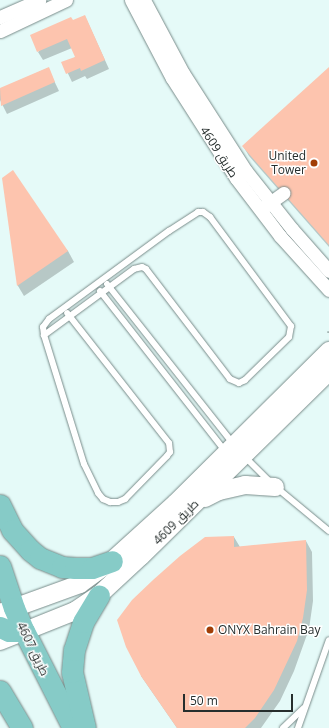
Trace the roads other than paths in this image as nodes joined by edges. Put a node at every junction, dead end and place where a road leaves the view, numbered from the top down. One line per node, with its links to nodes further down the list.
1 (39, 0): 5 (street)
2 (66, 0): 6 (street)
3 (131, 0): 8 (street, طريق 4609)
4 (144, 0): 8 (street, طريق 4609)
5 (0, 17)
6 (0, 31)
7 (283, 193): 8 (street)
8 (265, 206): 9 (street, طريق 4609); 13 (street, طريق 4609)
9 (329, 271)
10 (103, 280): 11 (lane); 12 (lane); 12 (lane)
11 (95, 285): 14 (lane); 15 (lane)
12 (109, 287): 14 (lane); 20 (lane)
13 (329, 290)
14 (101, 293): 16 (lane); 20 (lane)
15 (64, 309): 16 (lane); 17 (lane)
16 (70, 316): 17 (lane); 17 (lane)
17 (44, 335)
18 (329, 351): 20 (street, طريق 4609)
19 (329, 371): 20 (street, طريق 4609)
20 (234, 451): 21 (lane); 22 (street, طريق 4609); 25 (street, طريق 4609)
21 (275, 487): 22 (street); 24 (lane)
22 (195, 503): 27 (street, طريق 4609)
23 (0, 505): 25 (main road)
24 (329, 531)
25 (112, 561): 28 (street, طريق 4609)
26 (0, 566): 28 (main road, طريق 4607)
27 (99, 595): 30 (street, طريق 4609); 37 (main road)
28 (7, 611): 30 (main road, طريق 4607)
29 (0, 627): 30 (main road)
30 (24, 632): 32 (street, طريق 4609); 36 (main road, طريق 4607)
31 (329, 640): 34 (lane)
32 (0, 641)
33 (0, 691): 35 (main road)
34 (304, 708): 38 (lane); 39 (lane)
35 (22, 728)
36 (73, 728)
37 (86, 728)
38 (283, 728)
39 (298, 728)

